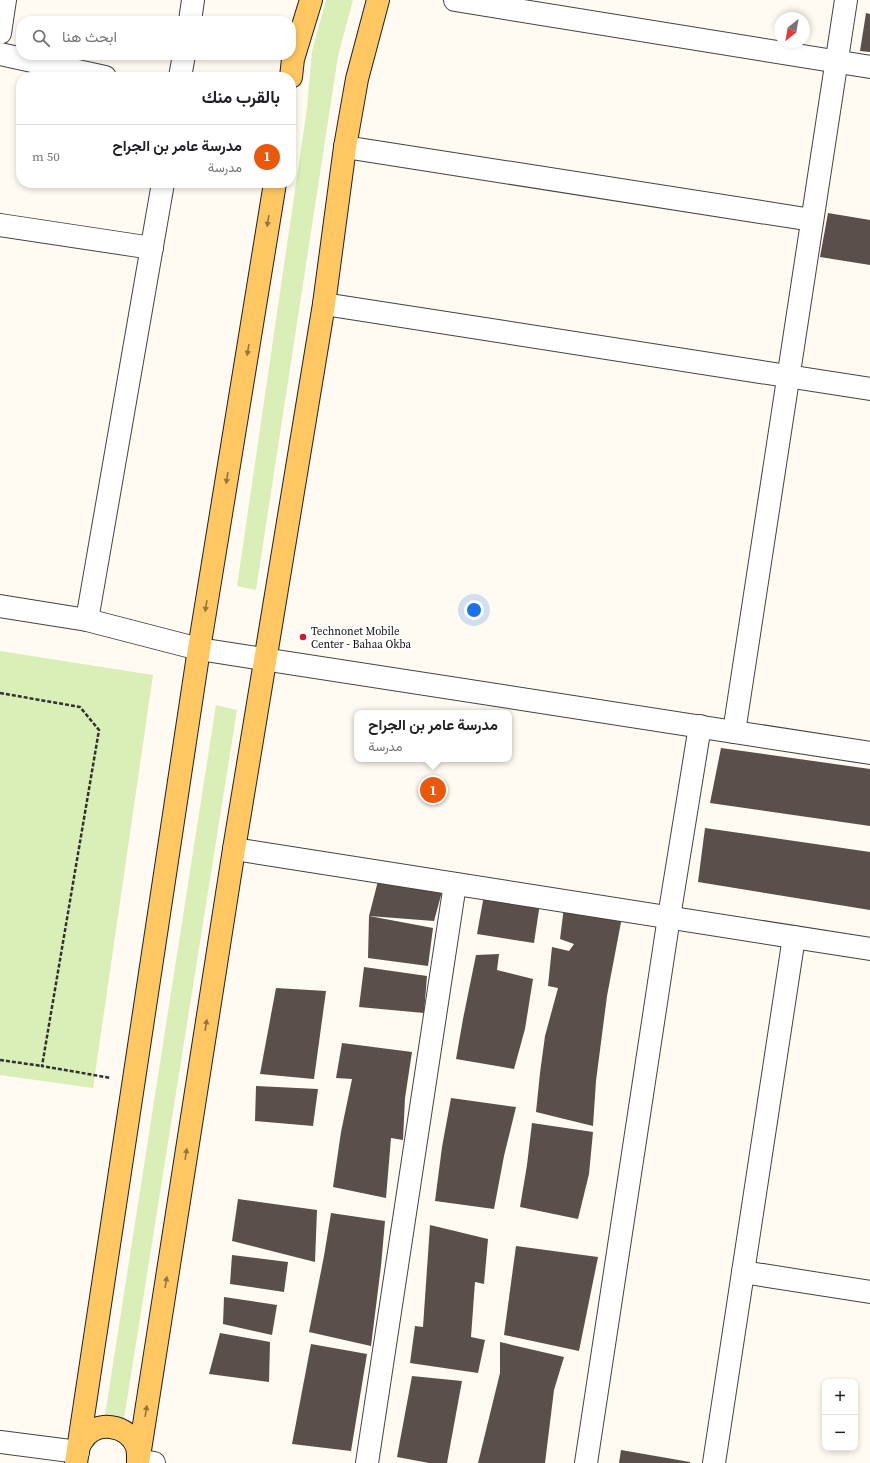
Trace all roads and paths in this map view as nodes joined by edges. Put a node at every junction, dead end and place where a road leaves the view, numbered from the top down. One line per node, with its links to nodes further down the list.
1 (5, 0): 8 (street)
2 (193, 0): 7 (street)
3 (311, 0): 9 (main road)
4 (378, 0): 20 (main road)
5 (455, 0): 15 (street)
6 (846, 0): 15 (street)
7 (191, 16)
8 (0, 33)
9 (296, 49)
10 (0, 54): 11 (street)
11 (16, 58)
12 (27, 60): 17 (street)
13 (183, 60): 18 (street)
14 (293, 60): 19 (main road)
15 (836, 62): 16 (street); 23 (street)
16 (870, 67)
17 (82, 72)
18 (181, 72)
19 (292, 72)
20 (345, 147): 23 (street); 26 (main road)
21 (162, 188): 25 (street)
22 (274, 188): 31 (main road, one-way to 31)
23 (812, 220): 27 (street)
24 (0, 225): 25 (street)
25 (152, 248): 30 (street)
26 (324, 304): 27 (street); 32 (main road)
27 (788, 377): 28 (street); 35 (street)
28 (870, 389)
29 (0, 606): 30 (street)
30 (87, 620): 31 (street)
31 (199, 649): 32 (street); 44 (main road)
32 (266, 659): 34 (street); 37 (main road)
33 (0, 694): 43 (path)
34 (700, 726): 35 (street); 39 (street)
35 (734, 732): 36 (street)
36 (870, 753)
37 (234, 849): 38 (street); 49 (main road, one-way to 37)
38 (455, 884): 39 (street); 50 (street)
39 (669, 917): 40 (street); 51 (street)
40 (794, 937): 41 (street); 45 (street)
41 (870, 948)
42 (0, 1060): 43 (path)
43 (42, 1066): 44 (path)
44 (133, 1082): 48 (main road)
45 (743, 1272): 46 (street); 52 (street)
46 (870, 1292)
47 (0, 1442): 48 (street)
48 (77, 1459): 49 (main road)
49 (142, 1462)
50 (367, 1463)
51 (586, 1463)
52 (714, 1463)

